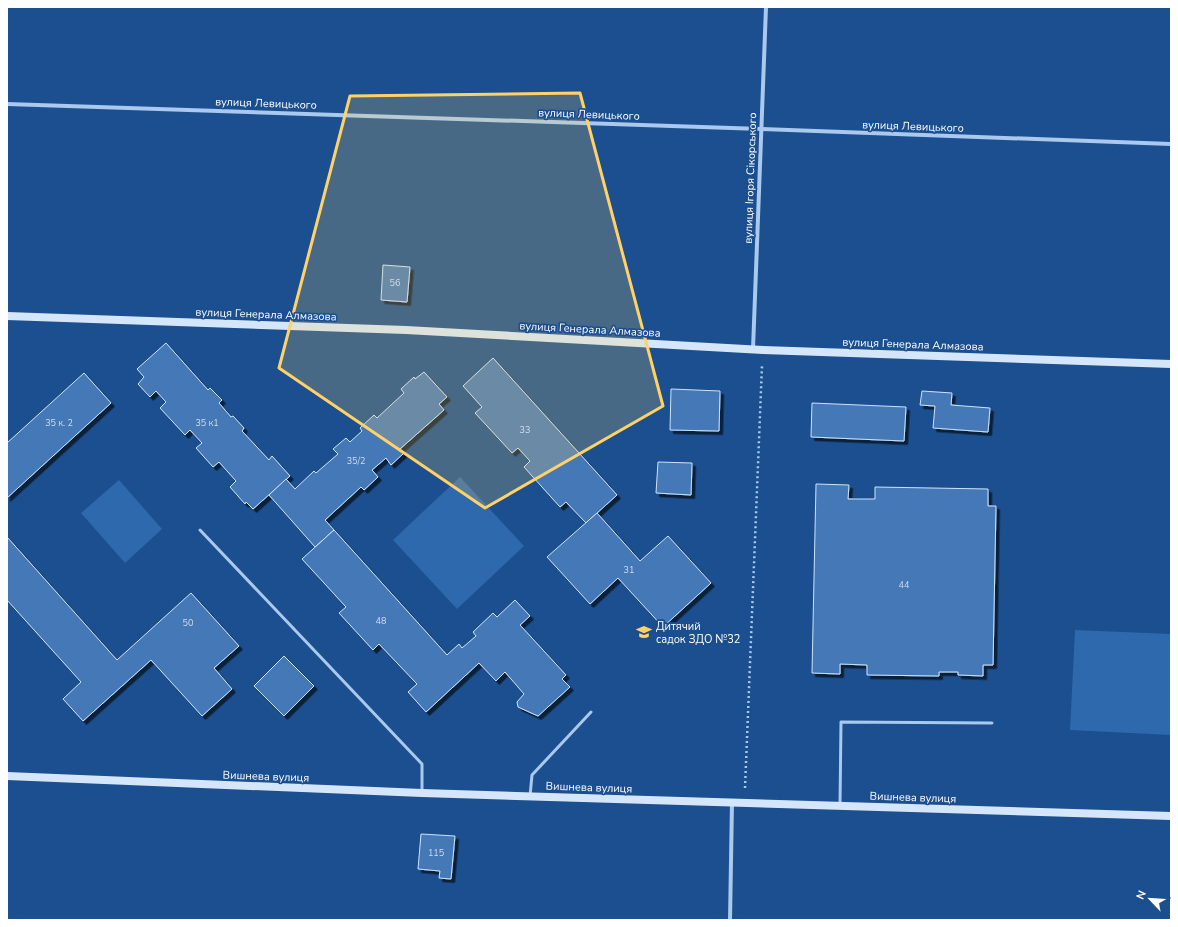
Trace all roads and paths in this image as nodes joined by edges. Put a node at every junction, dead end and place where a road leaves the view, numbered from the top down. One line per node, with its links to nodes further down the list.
1 (766, 7): 3 (street, вулиця Ігоря Сікорського)
2 (7, 104): 3 (street, вулиця Левицького)
3 (761, 129): 4 (street, вулиця Левицького); 6 (street, вулиця Ігоря Сікорського)
4 (1171, 144)
5 (7, 316): 6 (street, вулиця Генерала Алмазова)
6 (753, 349): 7 (street, вулиця Генерала Алмазова)
7 (763, 350): 8 (street, вулиця Генерала Алмазова); 16 (path)
8 (1171, 364)
9 (200, 530): 13 (lane)
10 (591, 712): 14 (lane)
11 (992, 723): 17 (lane)
12 (7, 776): 13 (street, Вишнева вулиця)
13 (422, 793): 14 (street, Вишнева вулиця)
14 (530, 796): 15 (street, Вишнева вулиця)
15 (732, 802): 16 (street, Вишнева вулиця); 19 (street)
16 (745, 802): 17 (street, Вишнева вулиця)
17 (840, 805): 18 (street, Вишнева вулиця)
18 (1171, 816)
19 (730, 920)

